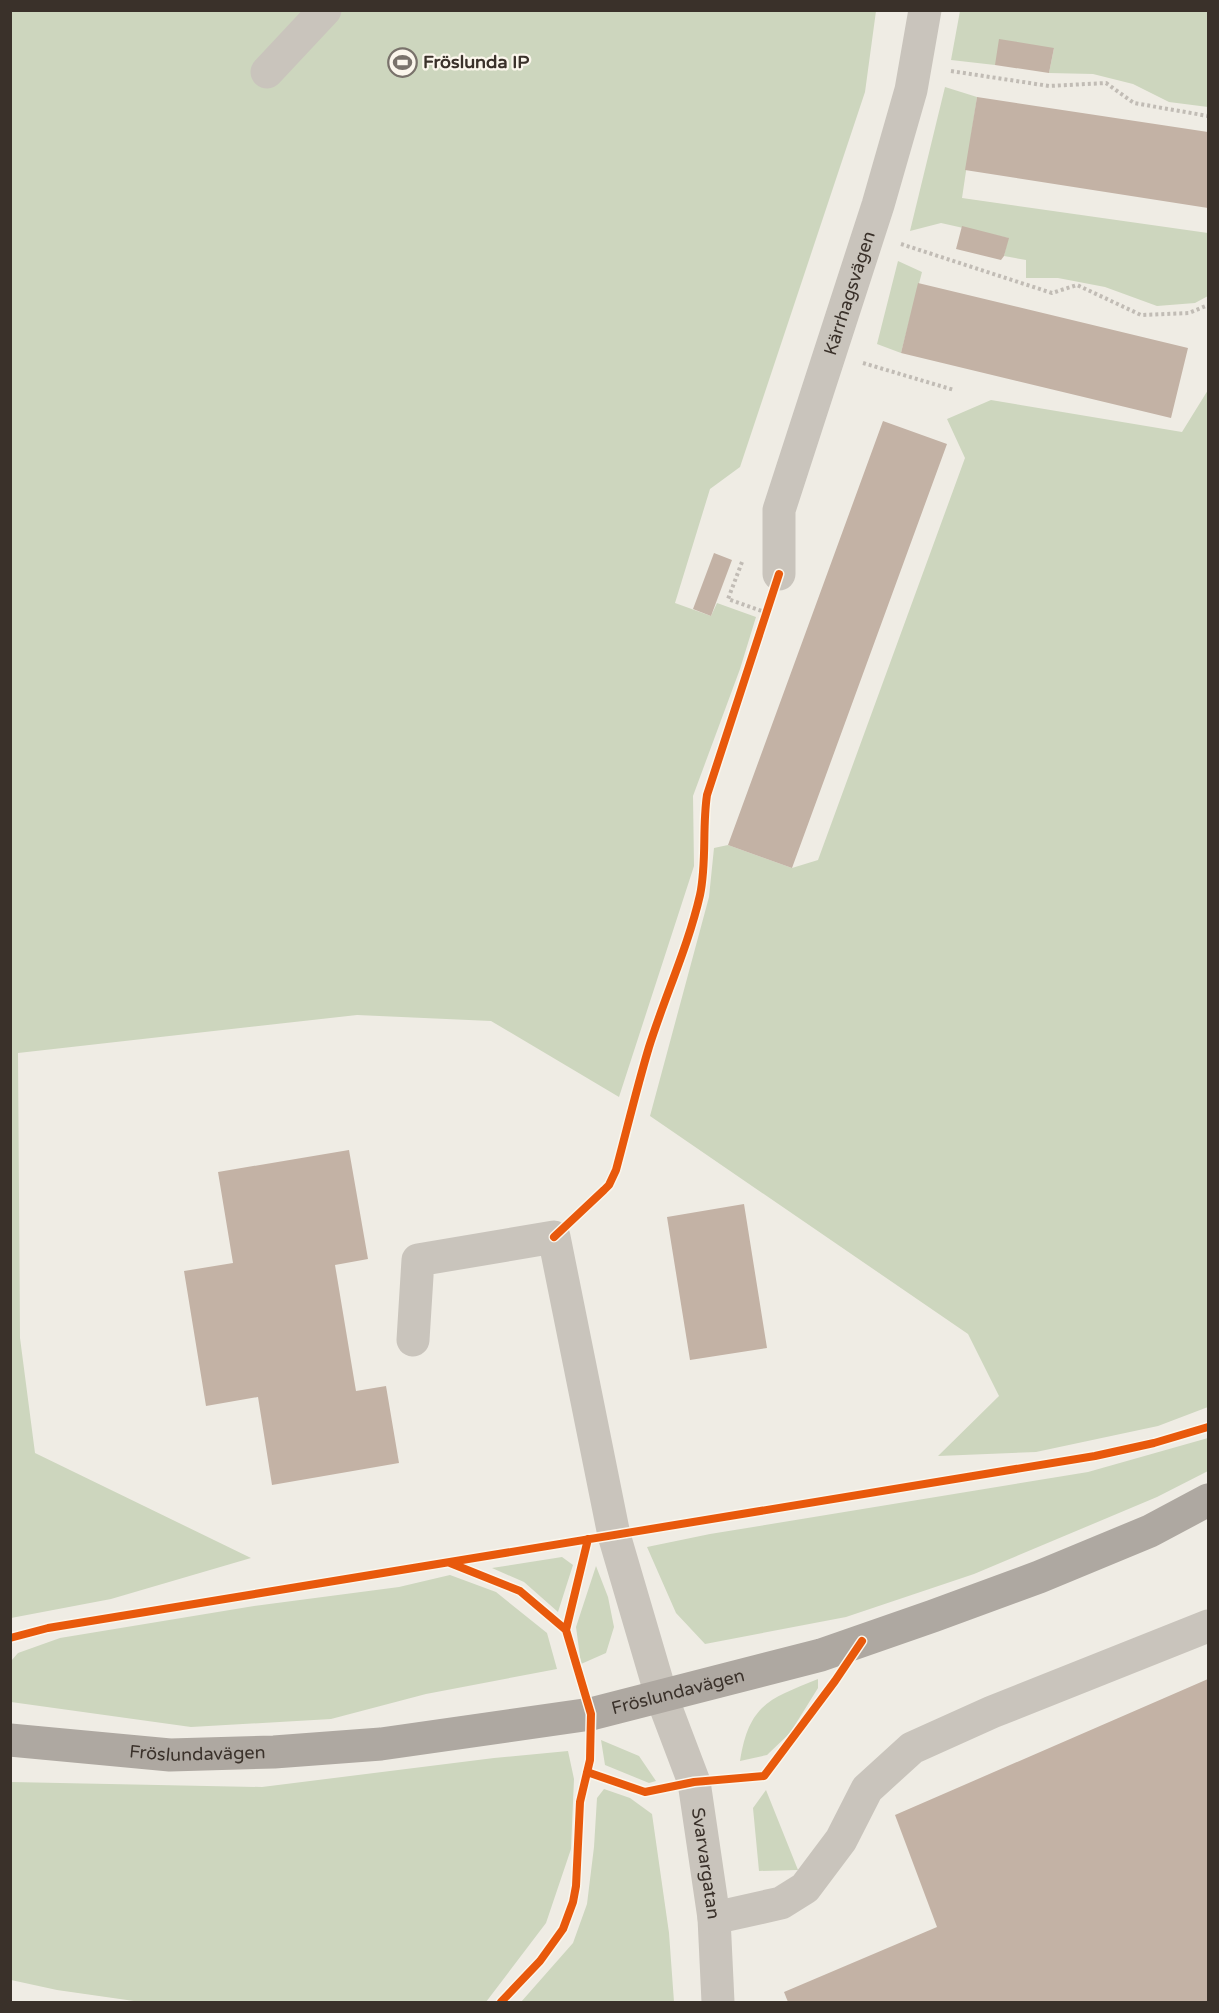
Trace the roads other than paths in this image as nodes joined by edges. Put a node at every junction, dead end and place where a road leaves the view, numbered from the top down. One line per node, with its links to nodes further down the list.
1 (326, 10): 3 (street)
2 (925, 10): 4 (street, Kärrhagsvägen)
3 (267, 72)
4 (779, 574)
5 (413, 1340): 8 (street, Svarvargatan)
6 (1209, 1500): 8 (main road, Fröslundavägen)
7 (1209, 1626): 10 (street)
8 (662, 1695): 9 (main road, Fröslundavägen); 10 (street, Svarvargatan)
9 (10, 1740)
10 (714, 1918): 11 (street, Svarvargatan)
11 (718, 2002)

